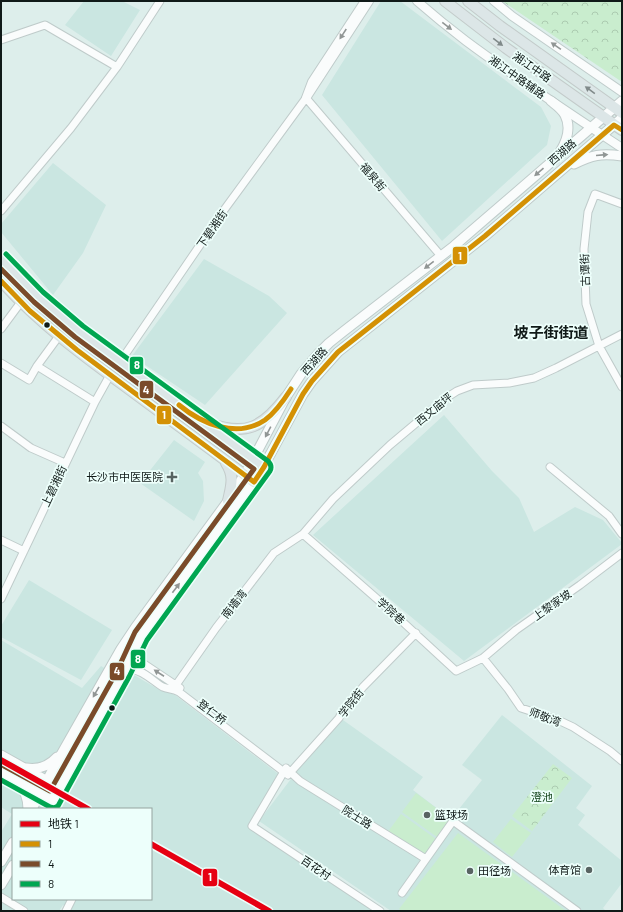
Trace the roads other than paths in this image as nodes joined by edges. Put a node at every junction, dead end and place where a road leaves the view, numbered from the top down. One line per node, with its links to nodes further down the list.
1 (160, 1): 9 (street)
2 (365, 1): 11 (street, 下碧湘街, one-way to 11)
3 (369, 1): 11 (street, 下碧湘街)
4 (417, 1): 12 (street, 湘江中路辅路, one-way to 12)
5 (445, 1): 14 (main road, 湘江中路, one-way to 14)
6 (468, 1): 13 (main road, 湘江中路, one-way to 6)
7 (494, 1): 10 (street, one-way to 7)
8 (1, 40): 9 (street)
9 (117, 67): 23 (street)
10 (622, 92)
11 (306, 98): 24 (street, 福泉街); 33 (street, 下碧湘街)
12 (551, 101): 16 (street, 湘江中路辅路); 19 (main road)
13 (619, 107): 14 (main road, 西湖路)
14 (603, 117): 15 (main road, 湘江中路); 16 (main road, 西湖路)
15 (619, 124): 17 (main road, 西湖路)
16 (591, 127): 17 (street, 湘江中路辅路); 19 (main road, 西湖路)
17 (602, 135): 18 (street, 湘江中路辅路); 21 (main road, 西湖路)
18 (622, 148)
19 (557, 156): 24 (main road, 西湖路, one-way to 24)
20 (622, 156): 21 (main road, one-way to 20)
21 (558, 172): 44 (main road, 西湖路)
22 (622, 204): 31 (street, 古谭街)
23 (1, 211)
24 (441, 256): 37 (main road, 西湖路, one-way to 37)
25 (1, 259): 33 (main road)
26 (1, 281): 27 (main road)
27 (21, 302): 28 (street); 30 (main road)
28 (1, 329)
29 (622, 334): 31 (street, 西文庙坪)
30 (59, 336): 34 (street); 35 (main road)
31 (599, 346): 36 (street, 古谭街); 49 (street, 西文庙坪)
32 (1, 362): 34 (street)
33 (120, 362): 39 (main road)
34 (37, 366): 38 (street)
35 (110, 376): 38 (street, 上碧湘街); 41 (main road)
36 (622, 387)
37 (286, 398): 39 (main road); 42 (main road, 西湖路, one-way to 42)
38 (95, 402): 43 (street, 上碧湘街)
39 (196, 417): 42 (main road)
40 (1, 426): 43 (street)
41 (222, 459): 46 (main road); 48 (main road)
42 (254, 459): 44 (main road); 46 (main road, 西湖路)
43 (65, 463): 52 (street, 上碧湘街)
44 (264, 467): 47 (main road, 西湖路)
45 (550, 467): 50 (street)
46 (244, 475): 47 (main road); 48 (main road, 西湖路)
47 (254, 482): 56 (main road, 西湖路, one-way to 47)
48 (228, 501): 60 (main road, 西湖路, one-way to 60)
49 (303, 534): 55 (street, 学院巷); 59 (street, 南墙湾)
50 (622, 534)
51 (1, 540): 52 (street)
52 (24, 551): 54 (street, 上碧湘街)
53 (622, 553): 57 (street, 上黎家坡)
54 (1, 599)
55 (416, 633): 57 (street, 学院巷); 65 (street, 学院街)
56 (133, 651): 58 (main road, 西湖路); 59 (street, 登仁桥, one-way to 56)
57 (483, 658): 62 (street, 师敬湾)
58 (123, 674): 65 (street, 登仁桥); 68 (main road, 西湖路)
59 (176, 685): 65 (street, 登仁桥)
60 (63, 750): 63 (main road); 67 (main road, 西湖路)
61 (1, 755): 63 (main road)
62 (622, 761)
63 (22, 767): 67 (main road)
64 (1, 772): 66 (main road)
65 (287, 772): 73 (street, 学院街); 75 (street)
66 (14, 780): 69 (main road); 71 (main road)
67 (46, 781): 68 (main road); 69 (main road, 西湖路)
68 (60, 788): 70 (main road, 西湖路)
69 (39, 794): 70 (main road); 72 (main road, 西湖路)
70 (50, 805)
71 (28, 808)
72 (32, 808)
73 (252, 826): 84 (street, 百花村)
74 (12, 844): 76 (main road)
75 (424, 858): 79 (street); 85 (street)
76 (1, 862)
77 (12, 867): 78 (main road)
78 (1, 885)
79 (402, 893)
80 (1, 897): 82 (street)
81 (72, 900): 83 (street)
82 (24, 911)
83 (66, 911)
84 (380, 911)
85 (577, 911)

